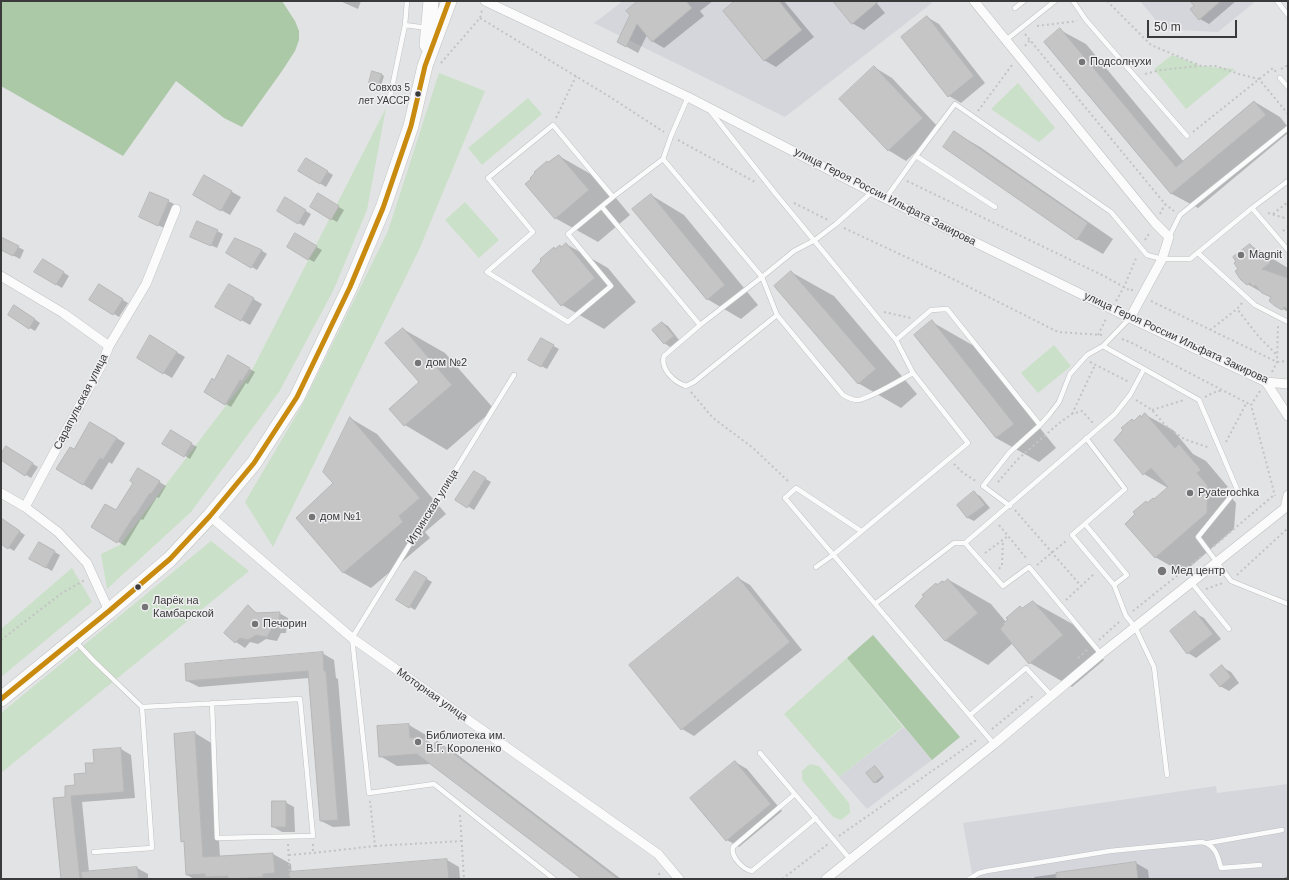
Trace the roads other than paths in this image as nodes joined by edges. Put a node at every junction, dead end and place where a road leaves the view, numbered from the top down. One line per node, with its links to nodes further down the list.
1 (407, 1): 12 (lane)
2 (431, 1): 13 (main road)
3 (449, 1): 15 (main road)
4 (485, 1): 19 (street, улица Героя России Ильфата Закирова)
5 (974, 1): 14 (street)
6 (1024, 1): 10 (lane)
7 (1054, 1): 14 (lane)
8 (1073, 1): 22 (lane)
9 (1277, 1): 11 (lane)
10 (1015, 8)
11 (1288, 15)
12 (405, 24): 13 (lane); 18 (lane)
13 (429, 28): 15 (main road)
14 (1006, 40): 33 (street)
15 (432, 66): 60 (main road)
16 (1280, 78): 17 (lane)
17 (1288, 87)
18 (390, 97)
19 (688, 97): 20 (street, улица Героя России Ильфата Закирова); 24 (lane)
20 (707, 107): 26 (street, улица Героя России Ильфата Закирова); 34 (lane)
21 (1288, 128): 33 (lane)
22 (1188, 136)
23 (916, 156): 28 (lane); 29 (lane); 37 (lane)
24 (663, 159): 27 (lane); 39 (lane)
25 (1288, 180): 31 (lane)
26 (872, 192): 28 (street, улица Героя России Ильфата Закирова); 34 (lane)
27 (613, 197): 30 (lane); 30 (lane)
28 (886, 198): 41 (street, улица Героя России Ильфата Закирова)
29 (995, 207)
30 (602, 208): 43 (lane)
31 (1252, 208): 35 (lane); 36 (lane)
32 (176, 209): 45 (street)
33 (1169, 237): 37 (street)
34 (815, 240): 39 (lane); 44 (lane)
35 (1288, 250)
36 (1198, 253): 37 (lane); 42 (lane)
37 (1162, 259): 41 (street)
38 (1, 276): 45 (street, Сарапульская улица)
39 (762, 277): 40 (lane); 43 (lane)
40 (777, 315): 43 (lane); 48 (lane)
41 (1130, 318): 46 (lane); 50 (street, улица Героя России Ильфата Закирова)
42 (1288, 322)
43 (700, 325)
44 (896, 340): 48 (lane); 53 (lane)
45 (109, 346): 58 (street, Сарапульская улица)
46 (1103, 346): 47 (lane); 53 (lane)
47 (1144, 369): 54 (lane); 65 (lane)
48 (913, 373): 62 (lane)
49 (514, 375): 74 (lane, Игринская улица)
50 (1266, 382): 51 (street, улица Героя России Ильфата Закирова); 52 (street)
51 (1288, 384)
52 (1288, 416)
53 (1040, 425): 57 (lane)
54 (1086, 438): 57 (lane); 61 (lane)
55 (1, 493): 58 (street)
56 (1288, 495): 59 (street)
57 (1010, 506): 63 (lane)
58 (25, 507): 71 (street)
59 (1286, 507): 65 (street)
60 (210, 516): 71 (main road); 74 (street, Моторная улица)
61 (1085, 524): 68 (lane); 68 (lane)
62 (861, 531): 64 (lane); 64 (lane)
63 (965, 544): 69 (lane); 76 (lane)
64 (833, 555): 66 (lane); 69 (lane)
65 (1216, 562): 67 (street); 70 (lane)
66 (816, 567)
67 (1191, 582): 72 (street); 73 (lane)
68 (1114, 585): 72 (lane)
69 (876, 603): 81 (lane)
70 (1288, 604)
71 (109, 612): 75 (main road)
72 (1135, 627): 76 (street); 84 (lane)
73 (1229, 629)
74 (352, 638): 92 (lane); 93 (street, Моторная улица)
75 (74, 639): 78 (main road); 80 (lane)
76 (1101, 654): 77 (street)
77 (1051, 695): 81 (lane); 82 (street)
78 (1, 698)
79 (212, 703): 79 (lane); 80 (lane)
80 (142, 707): 89 (lane)
81 (970, 715): 82 (lane)
82 (994, 744): 90 (street)
83 (760, 753): 85 (lane)
84 (1167, 775)
85 (795, 794): 86 (lane); 86 (lane)
86 (816, 818): 90 (lane)
87 (1282, 830): 88 (lane)
88 (1208, 843): 91 (lane); 95 (lane)
89 (94, 852)
90 (850, 859): 94 (street)
91 (1260, 865)
92 (554, 879)
93 (679, 879)
94 (826, 879)
95 (969, 879)

